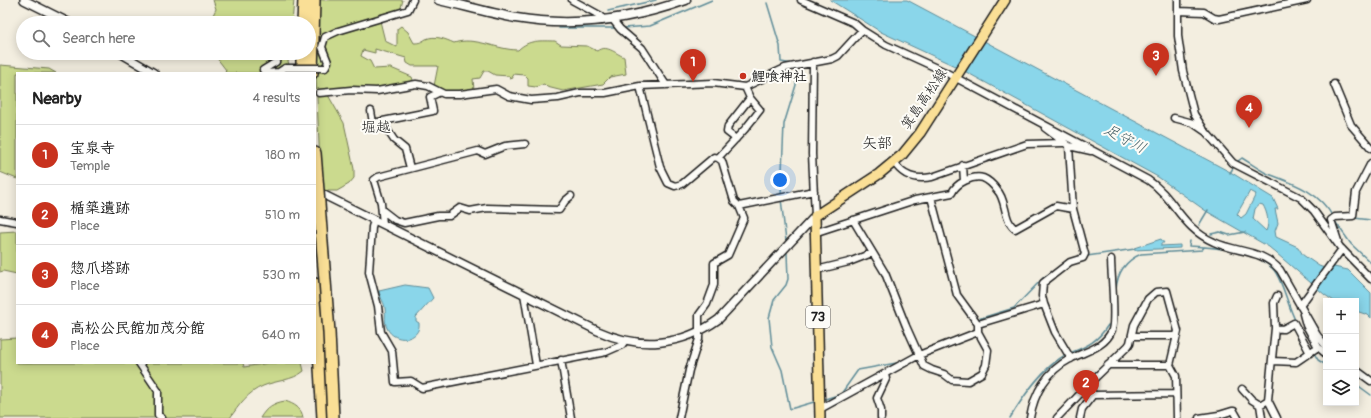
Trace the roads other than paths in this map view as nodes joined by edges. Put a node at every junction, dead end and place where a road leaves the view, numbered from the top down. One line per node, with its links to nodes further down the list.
1 (304, 0): 15 (highway)
2 (314, 0): 16 (highway)
3 (413, 0): 27 (street, bridge)
4 (439, 0): 17 (main road)
5 (572, 0): 17 (street)
6 (686, 0): 18 (main road)
7 (801, 0): 19 (street)
8 (1005, 0): 30 (main road, 箕島高松線)
9 (1178, 0): 13 (street)
10 (1307, 0): 12 (street)
11 (26, 1): 14 (street)
12 (1288, 2): 13 (street)
13 (1178, 11): 42 (street)
14 (56, 16)
15 (303, 16)
16 (314, 16)
17 (602, 21): 18 (main road)
18 (617, 25): 32 (street)
19 (862, 30): 24 (street); 30 (street)
20 (132, 60): 25 (street)
21 (277, 60): 26 (street, bridge)
22 (302, 60): 28 (highway)
23 (312, 60): 29 (highway)
24 (813, 62): 34 (street); 57 (street)
25 (152, 72)
26 (265, 72)
27 (279, 72)
28 (302, 72)
29 (312, 72)
30 (956, 77): 41 (street); 50 (main road, 箕島高松線)
31 (1334, 84): 47 (street)
32 (666, 85): 33 (street); 34 (street)
33 (640, 86): 36 (street); 49 (street)
34 (746, 87): 37 (street)
35 (319, 93): 36 (street)
36 (438, 93): 40 (street)
37 (750, 98): 43 (street); 43 (street)
38 (371, 111): 40 (street)
39 (1174, 118): 42 (street)
40 (382, 122): 54 (street)
41 (1042, 124): 44 (street); 48 (street)
42 (1206, 132): 70 (street)
43 (736, 139): 49 (street)
44 (1063, 142): 46 (street); 52 (street)
45 (525, 144): 54 (street)
46 (1069, 146): 48 (street); 62 (street)
47 (1371, 148)
48 (1097, 152): 79 (street)
49 (718, 158): 60 (street)
50 (894, 162): 52 (street); 63 (main road, 箕島高松線)
51 (1371, 163): 70 (street)
52 (963, 165): 55 (street)
53 (316, 166): 110 (highway, bridge)
54 (410, 168): 61 (street)
55 (964, 181): 59 (street); 62 (street)
56 (316, 191): 65 (street)
57 (814, 191): 60 (street); 63 (street)
58 (571, 196): 61 (street)
59 (931, 198): 66 (street); 80 (street)
60 (739, 206): 82 (street)
61 (382, 210): 68 (street)
62 (1073, 210): 78 (street)
63 (815, 216): 69 (main road, 73); 82 (street)
64 (0, 219): 67 (street)
65 (374, 220): 68 (street); 95 (street)
66 (853, 220): 69 (street); 71 (street)
67 (16, 222)
68 (383, 224): 75 (street)
69 (814, 233): 73 (main road, 73)
70 (1341, 249): 74 (street); 79 (street)
71 (872, 252): 73 (street); 89 (street)
72 (1111, 259): 91 (street)
73 (816, 270): 107 (main road, 73)
74 (1371, 279)
75 (524, 294): 86 (street); 95 (street)
76 (1277, 296): 81 (street)
77 (316, 301): 109 (highway)
78 (1044, 304): 80 (street); 91 (street)
79 (1302, 307): 87 (street); 88 (street)
80 (976, 322): 83 (street)
81 (1275, 328): 88 (street); 93 (street)
82 (700, 331): 86 (street); 112 (street)
83 (978, 332): 89 (street); 89 (street)
84 (1132, 336): 85 (street); 85 (street); 96 (street)
85 (1178, 336): 97 (street)
86 (626, 341): 92 (street)
87 (1323, 342)
88 (1313, 351): 90 (street); 93 (street)
89 (918, 353): 99 (street)
90 (1323, 353)
91 (1068, 356): 114 (street)
92 (560, 360): 95 (street); 111 (street)
93 (1272, 361): 105 (street)
94 (141, 364): 108 (street)
95 (536, 365)
96 (1108, 365): 97 (street); 101 (street)
97 (1170, 365): 103 (street)
98 (1359, 373): 100 (street)
99 (885, 374): 107 (street); 113 (street)
100 (1371, 382)
101 (1089, 384): 104 (street); 115 (street)
102 (1242, 389): 106 (street)
103 (1176, 394): 104 (street); 117 (street)
104 (1093, 395): 116 (street)
105 (1268, 400): 106 (street); 121 (street)
106 (1260, 405): 120 (street)
107 (820, 414)
108 (162, 418)
109 (323, 418)
110 (333, 418)
111 (571, 418)
112 (678, 418)
113 (880, 418)
114 (1030, 418)
115 (1057, 418)
116 (1080, 418)
117 (1177, 418)
118 (1199, 418): 119 (street)
119 (1238, 418)
120 (1262, 418)
121 (1277, 418)

